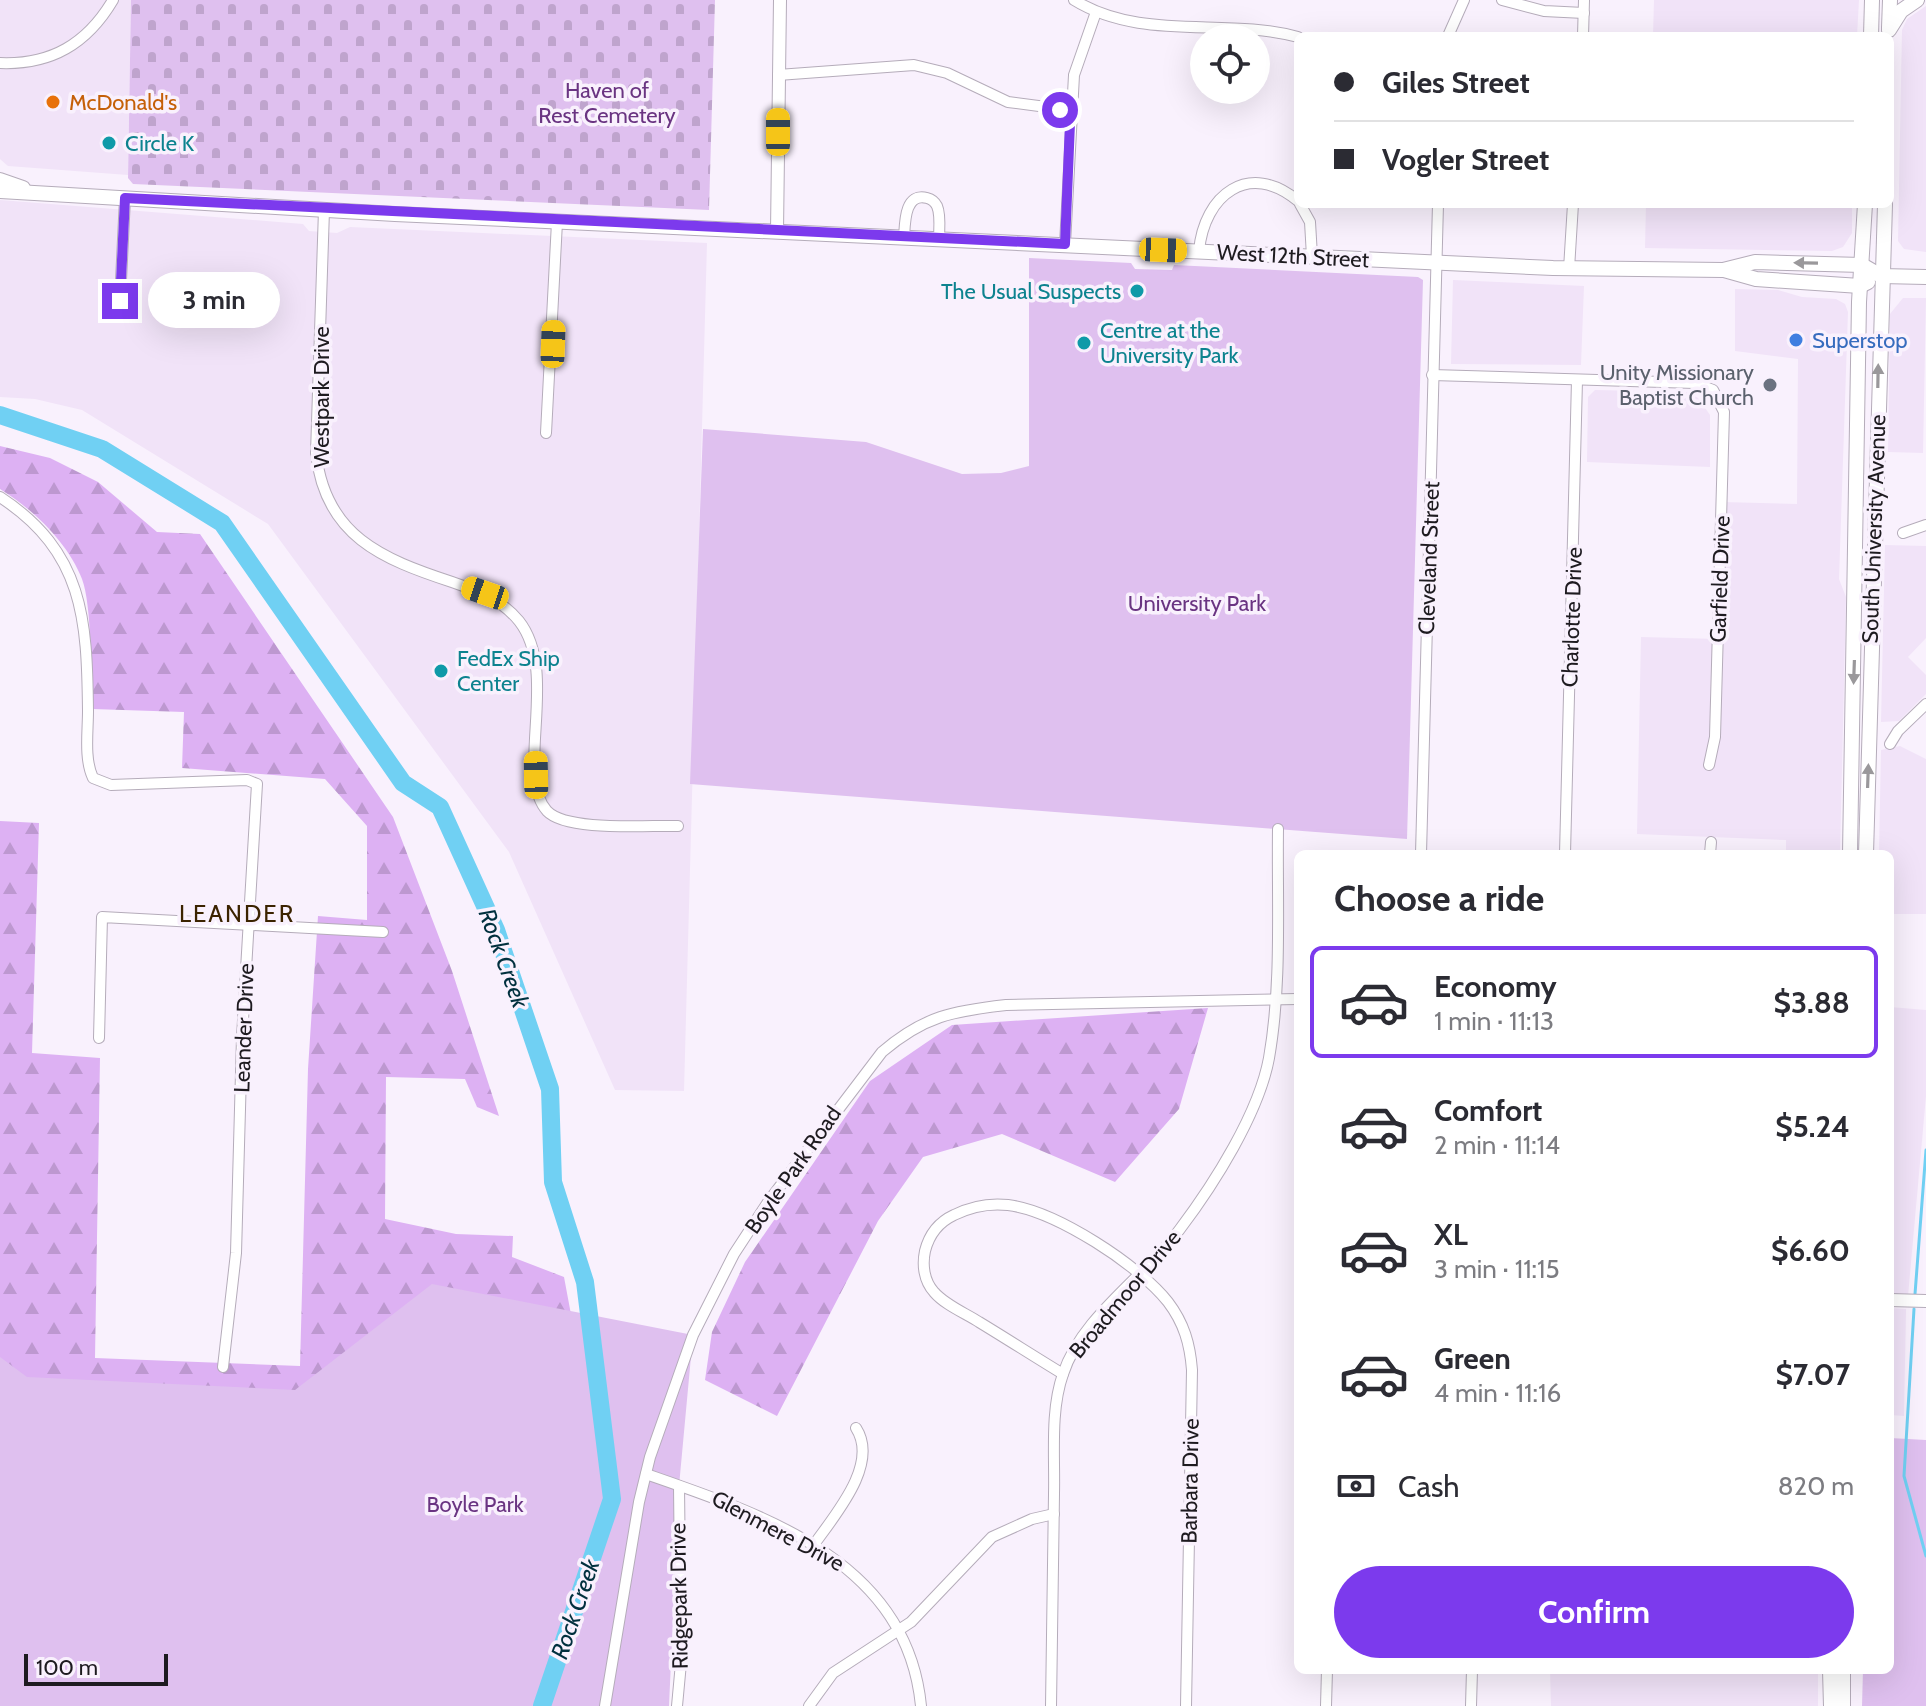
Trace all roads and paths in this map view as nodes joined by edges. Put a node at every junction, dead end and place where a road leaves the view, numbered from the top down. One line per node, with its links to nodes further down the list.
1 (113, 0): 18 (street)
2 (780, 0): 19 (street)
3 (1074, 0): 10 (street)
4 (1464, 0): 12 (street)
5 (1502, 0): 11 (street)
6 (1584, 0): 11 (street)
7 (1872, 0): 14 (main road)
8 (1890, 0): 15 (main road)
9 (1917, 0): 16 (main road)
10 (1096, 12): 17 (street); 20 (street)
11 (1584, 13): 13 (street)
12 (1450, 32)
13 (1583, 32)
14 (1871, 32)
15 (1889, 32)
16 (1890, 32)
17 (1294, 36)
18 (0, 63)
19 (778, 75): 20 (street); 33 (street)
20 (1069, 110): 36 (street)
21 (0, 180): 23 (main road)
22 (0, 191): 23 (main road, West 12th Street)
23 (34, 193): 24 (main road, West 12th Street)
24 (125, 198): 31 (main road, West 12th Street); 46 (street)
25 (1294, 200): 37 (street)
26 (1302, 208): 38 (street)
27 (1438, 208): 39 (street, Cleveland Street)
28 (1573, 208): 41 (street)
29 (1865, 208): 40 (main road, South University Avenue)
30 (1885, 208): 43 (main road, South University Avenue)
31 (324, 210): 32 (main road, West 12th Street); 56 (street, Westpark Drive)
32 (557, 222): 33 (main road, West 12th Street); 49 (street)
33 (777, 231): 34 (main road, West 12th Street)
34 (904, 238): 35 (main road, West 12th Street); 35 (street)
35 (939, 239): 36 (main road, West 12th Street)
36 (1065, 244): 37 (main road, West 12th Street)
37 (1199, 251): 38 (main road, West 12th Street)
38 (1312, 256): 39 (main road, West 12th Street)
39 (1436, 262): 41 (main road, West 12th Street); 47 (street, Cleveland Street)
40 (1862, 265): 42 (main road, West 12th Street, one-way to 42); 43 (main road, West 12th Street); 45 (main road, South University Avenue)
41 (1569, 269): 42 (main road, West 12th Street)
42 (1723, 270): 45 (main road, West 12th Street)
43 (1881, 276): 44 (main road, West 12th Street); 45 (main road, West 12th Street); 61 (main road, South University Avenue, one-way to 43)
44 (1926, 277)
45 (1860, 286): 60 (main road, South University Avenue, one-way to 60)
46 (120, 301)
47 (1432, 375): 48 (street); 58 (street, Cleveland Street)
48 (1577, 380): 55 (street, Garfield Drive); 59 (street, Charlotte Drive)
49 (546, 433)
50 (0, 497): 62 (street, Leander Drive)
51 (1926, 525): 52 (street)
52 (1903, 533)
53 (1926, 704): 54 (street)
54 (1890, 744)
55 (1709, 765)
56 (678, 826)
57 (1278, 829): 64 (street, Broadmoor Drive)
58 (1421, 850)
59 (1565, 850)
60 (1850, 850)
61 (1866, 850)
62 (248, 924): 63 (street); 66 (street); 70 (street, Leander Drive)
63 (383, 932)
64 (1274, 999): 65 (street, Boyle Park Road); 67 (street, Broadmoor Drive); 73 (street, Boyle Park Road)
65 (1294, 999)
66 (99, 1038)
67 (1139, 1274): 71 (street, Broadmoor Drive); 71 (street, Barbara Drive); 87 (street, Barbara Drive)
68 (1894, 1300): 69 (street)
69 (1924, 1301)
70 (223, 1367)
71 (1063, 1374): 75 (street, Broadmoor Drive)
72 (856, 1428): 76 (street)
73 (646, 1474): 74 (street, Glenmere Drive); 82 (street, Boyle Park Road)
74 (679, 1486): 76 (street, Glenmere Drive); 83 (street, Ridgepark Drive)
75 (1054, 1514): 77 (street); 86 (street, Broadmoor Drive)
76 (813, 1546): 77 (street, Glenmere Drive)
77 (899, 1629): 84 (street); 85 (street, Glenmere Drive)
78 (1327, 1674): 88 (street)
79 (1472, 1674): 89 (street)
80 (1830, 1674): 90 (main road)
81 (1843, 1674): 91 (main road)
82 (605, 1706)
83 (677, 1706)
84 (809, 1706)
85 (921, 1706)
86 (1051, 1706)
87 (1186, 1706)
88 (1326, 1706)
89 (1471, 1706)
90 (1831, 1706)
91 (1843, 1706)

